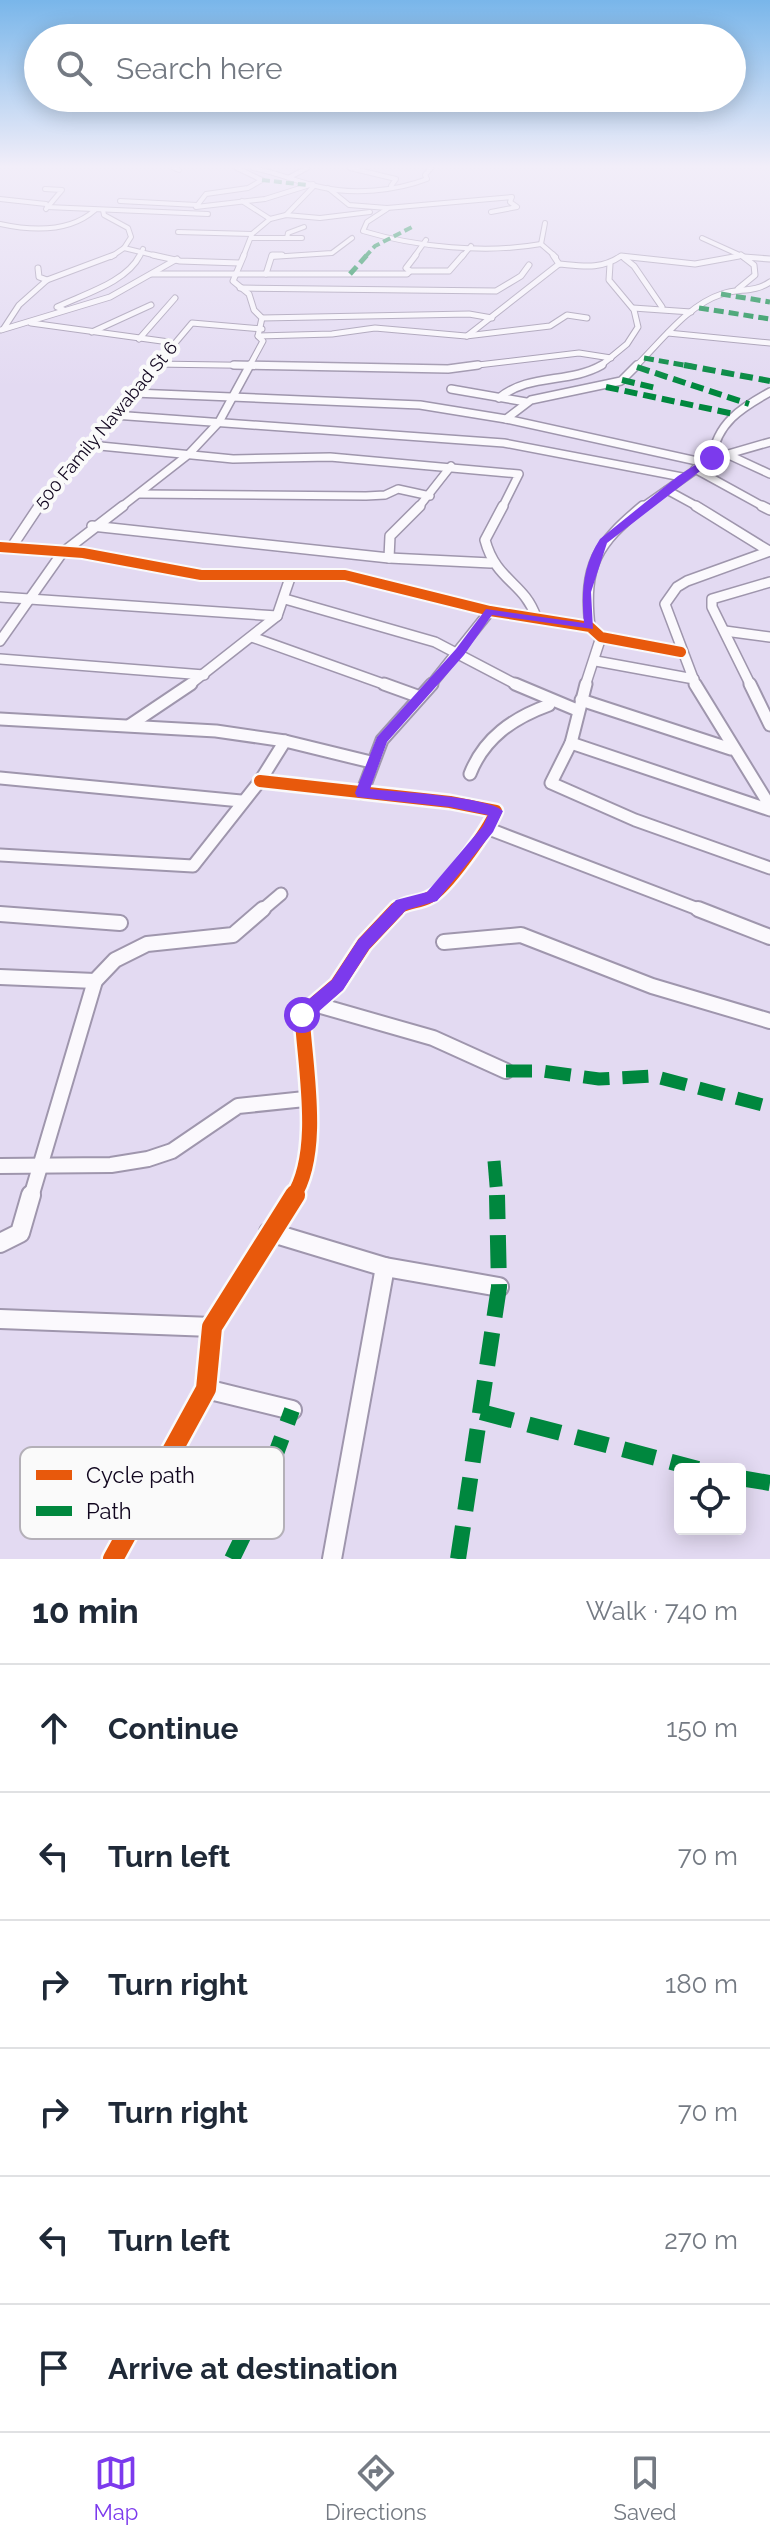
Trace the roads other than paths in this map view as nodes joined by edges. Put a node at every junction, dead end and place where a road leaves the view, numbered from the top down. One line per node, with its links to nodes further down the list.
1 (426, 240): 23 (street)
2 (129, 241): 11 (street)
3 (250, 241): 18 (street)
4 (273, 241): 13 (street)
5 (348, 241): 13 (street)
6 (432, 241): 10 (street)
7 (542, 241): 9 (street)
8 (708, 241): 15 (street)
9 (541, 244): 10 (street); 19 (street)
10 (471, 246): 23 (street)
11 (124, 248): 12 (street); 27 (street)
12 (139, 249): 16 (street); 35 (street)
13 (277, 254): 25 (street)
14 (621, 256): 15 (street); 20 (street); 33 (street)
15 (742, 256): 17 (street); 30 (street)
16 (177, 259): 18 (street); 24 (street)
17 (770, 259)
18 (239, 263): 26 (street)
19 (559, 264): 20 (street); 40 (street)
20 (610, 264): 34 (street)
21 (529, 265): 29 (street)
22 (38, 268): 27 (street)
23 (410, 271): 25 (street)
24 (152, 274): 26 (street); 35 (street)
25 (266, 274): 26 (street)
26 (237, 275): 29 (street)
27 (47, 280): 38 (street)
28 (770, 282): 30 (street)
29 (239, 288): 39 (street)
30 (738, 289): 37 (street)
31 (175, 298): 49 (street)
32 (151, 305): 45 (street)
33 (662, 307): 34 (street); 37 (street)
34 (633, 308): 48 (street)
35 (66, 310): 42 (street)
36 (0, 311): 38 (street)
37 (691, 312): 46 (street)
38 (14, 313): 43 (street)
39 (262, 318): 40 (street); 44 (street)
40 (492, 318): 47 (street)
41 (587, 318): 47 (street, 500 Family Nawabad St 6)
42 (30, 323): 43 (street); 45 (street)
43 (2, 329)
44 (260, 332): 47 (street, 500 Family Nawabad St 6); 52 (street, 500 Family Nawabad St 6); 55 (street)
45 (91, 333): 49 (street)
46 (668, 333): 50 (street); 51 (street)
47 (466, 336)
48 (634, 338): 50 (street); 53 (street)
49 (139, 339): 52 (street)
50 (660, 342): 61 (street)
51 (770, 343)
52 (170, 345): 54 (street, 500 Family Nawabad St 6)
53 (611, 358): 55 (street); 60 (street)
54 (155, 364): 55 (street); 58 (street, 500 Family Nawabad St 6)
55 (248, 367): 59 (street)
56 (451, 389): 60 (street)
57 (770, 392): 69 (street)
58 (134, 393): 59 (street); 62 (street, 500 Family Nawabad St 6)
59 (232, 396): 63 (street); 64 (street)
60 (499, 398): 61 (street)
61 (526, 402): 63 (street)
62 (114, 415): 64 (street); 66 (street, 500 Family Nawabad St 6)
63 (506, 419): 69 (street)
64 (219, 422): 67 (street); 73 (street)
65 (769, 443): 68 (street)
66 (90, 445): 67 (street); 80 (street, 500 Family Nawabad St 6)
67 (189, 454): 70 (street); 75 (street)
68 (724, 456): 69 (street); 72 (street)
69 (709, 460): 71 (street)
70 (451, 466): 76 (street); 84 (street)
71 (695, 469): 73 (street); 77 (street)
72 (770, 474)
73 (682, 477): 74 (street)
74 (667, 490): 81 (street); 95 (street)
75 (139, 494): 76 (street); 78 (street)
76 (430, 496): 83 (street)
77 (770, 510)
78 (92, 526): 82 (street); 83 (street)
79 (0, 547): 80 (street)
80 (11, 548): 82 (street)
81 (769, 551): 102 (street)
82 (62, 553): 85 (street); 90 (street)
83 (389, 558): 84 (street)
84 (491, 563): 94 (street)
85 (291, 575): 91 (street); 92 (street)
86 (770, 582): 87 (street)
87 (753, 587): 88 (street); 96 (street)
88 (770, 591)
89 (0, 597): 90 (street)
90 (27, 598): 93 (street); 100 (street)
91 (285, 599): 93 (street); 101 (street)
92 (490, 611): 94 (street); 101 (street)
93 (277, 616): 97 (street)
94 (536, 617): 95 (street)
95 (590, 627): 98 (street)
96 (725, 631): 99 (street); 111 (street)
97 (252, 637): 105 (street); 107 (street)
98 (601, 637): 102 (street); 104 (street)
99 (770, 637)
100 (0, 641)
101 (460, 652): 107 (street); 108 (street)
102 (681, 652): 106 (street)
103 (0, 659): 105 (street)
104 (596, 661): 106 (street); 109 (street)
105 (204, 675): 112 (street)
106 (694, 679): 115 (street)
107 (420, 697): 116 (street)
108 (549, 705): 109 (street); 117 (street)
109 (579, 705): 114 (street); 115 (street)
110 (0, 719): 112 (street)
111 (770, 725)
112 (128, 726): 113 (street)
113 (285, 741): 116 (street); 119 (street)
114 (571, 743): 124 (street); 127 (street)
115 (731, 749): 120 (street)
116 (371, 762): 122 (street)
117 (470, 774)
118 (0, 778): 123 (street)
119 (260, 781): 122 (street); 123 (street)
120 (757, 786): 121 (street); 124 (street)
121 (770, 789)
122 (362, 793): 125 (street)
123 (241, 801): 126 (street)
124 (770, 808)
125 (489, 829): 131 (street); 135 (street)
126 (0, 855)
127 (770, 868)
128 (281, 894): 134 (street)
129 (0, 914): 130 (street)
130 (120, 923)
131 (770, 937)
132 (444, 942): 136 (street)
133 (0, 977): 134 (street)
134 (95, 981): 140 (street)
135 (314, 1004): 137 (street); 138 (street)
136 (770, 1021)
137 (506, 1071)
138 (305, 1099): 140 (street); 141 (street)
139 (0, 1166): 140 (street)
140 (38, 1167): 142 (street)
141 (269, 1232): 143 (street); 146 (street)
142 (0, 1243)
143 (385, 1267): 144 (street); 152 (street)
144 (499, 1287)
145 (0, 1319): 146 (street)
146 (212, 1327): 147 (street)
147 (206, 1389): 148 (street); 149 (street)
148 (292, 1410)
149 (174, 1447)
150 (124, 1539): 151 (street)
151 (113, 1559)
152 (332, 1559)

